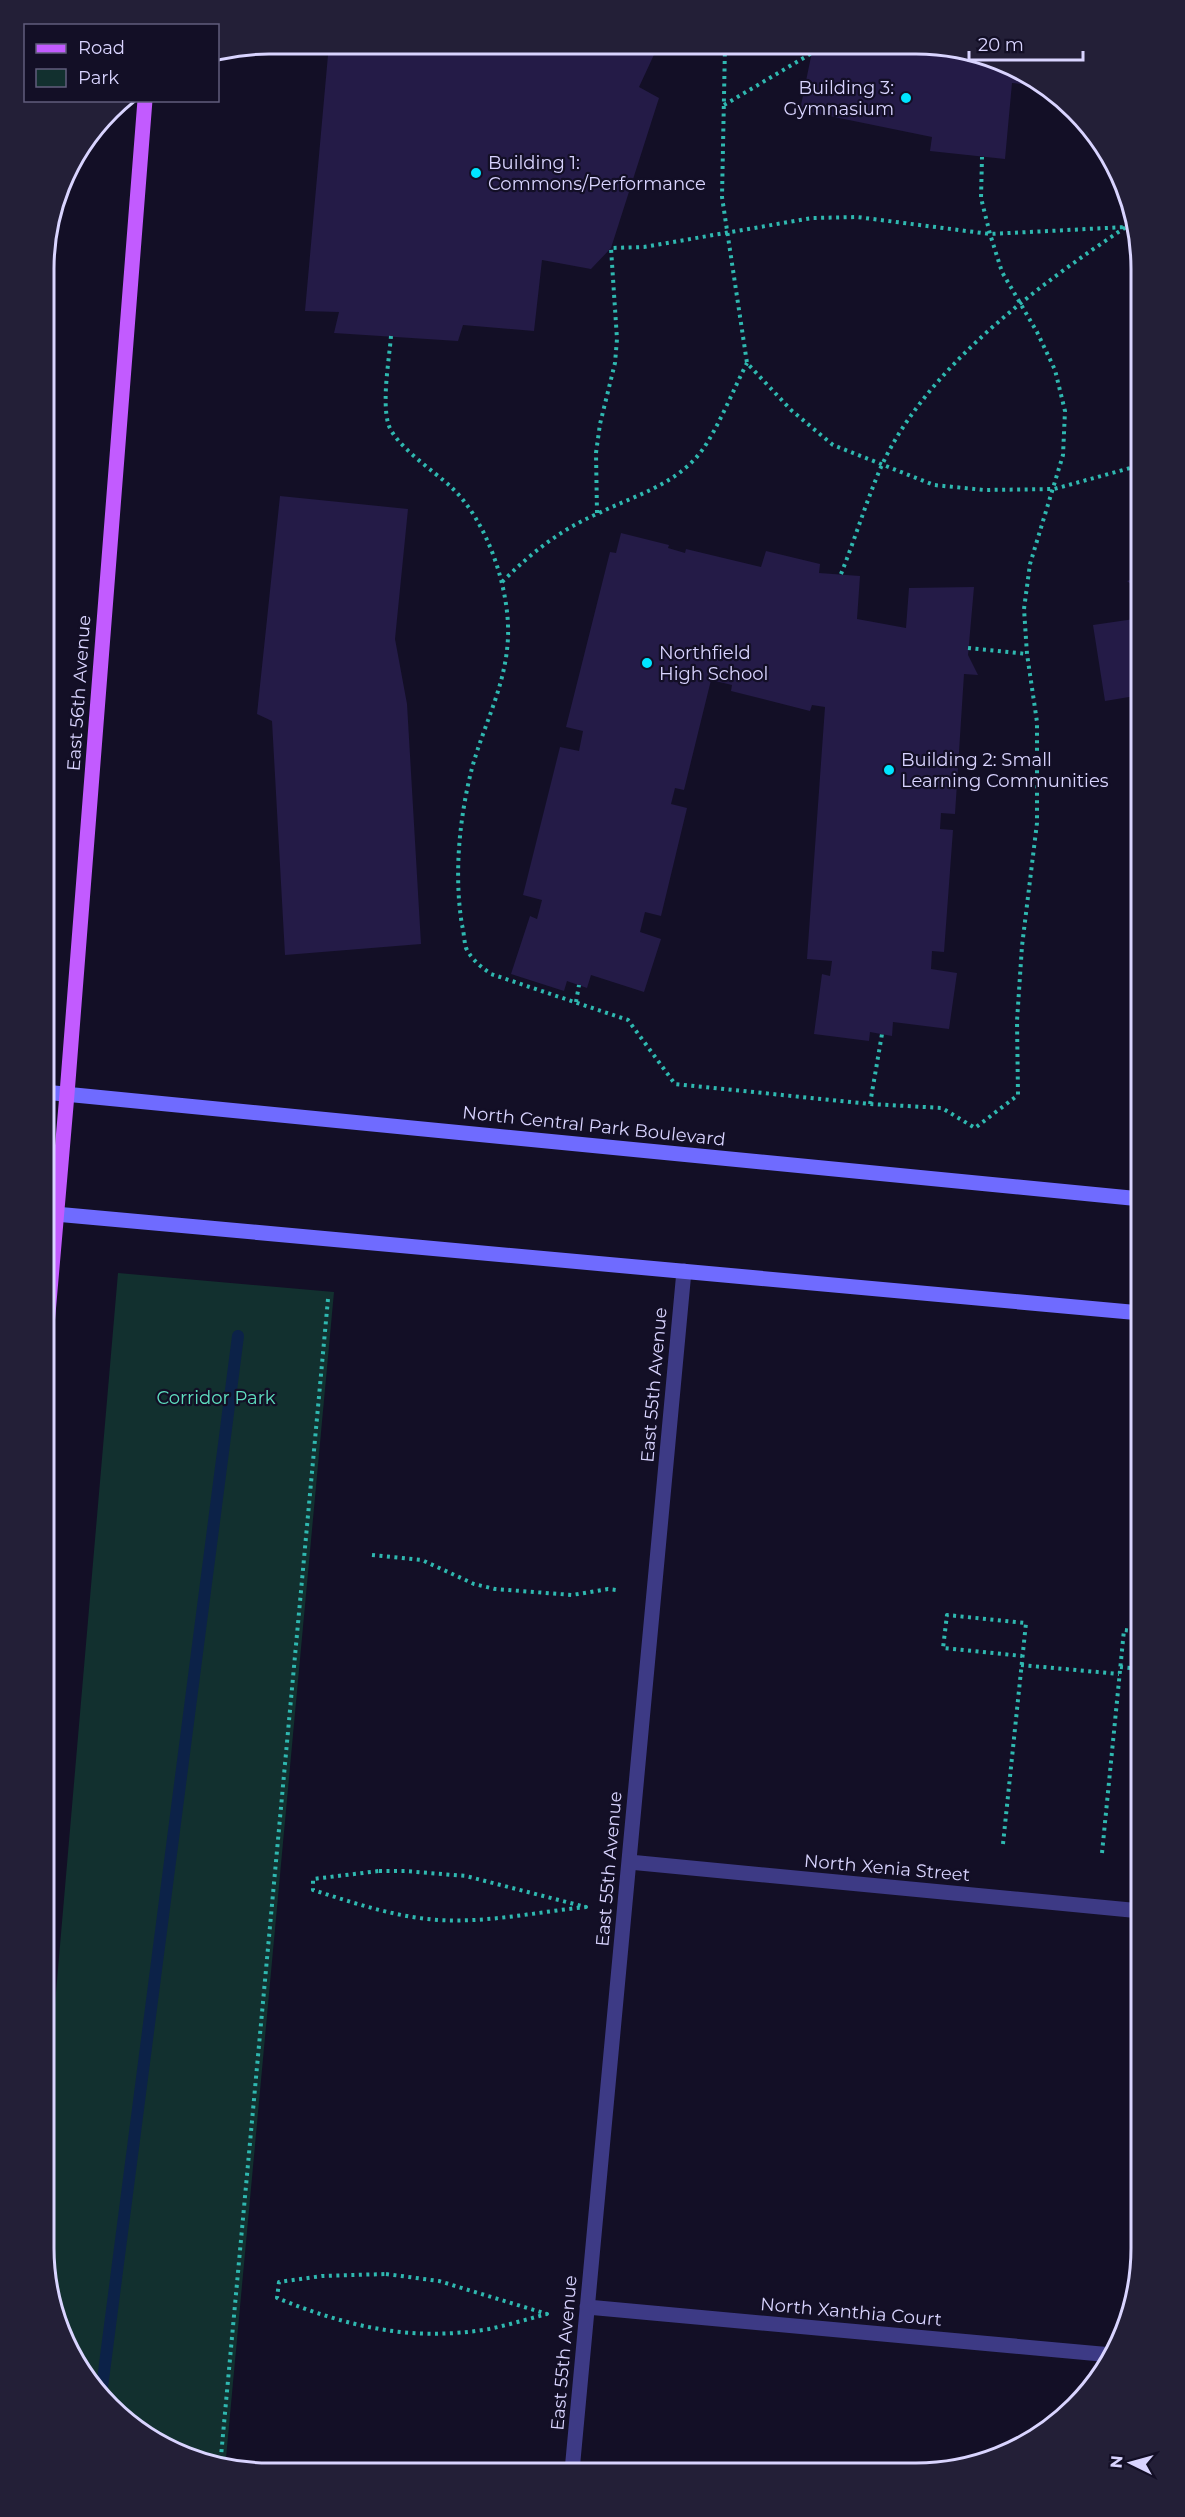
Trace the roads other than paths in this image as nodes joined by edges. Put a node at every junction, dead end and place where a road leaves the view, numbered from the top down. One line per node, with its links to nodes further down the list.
1 (145, 102): 3 (main road, East 56th Avenue)
2 (54, 1093): 3 (main road, North Central Park Boulevard)
3 (67, 1094): 4 (main road, East 56th Avenue); 5 (main road, North Central Park Boulevard)
4 (54, 1186)
5 (1131, 1198)
6 (54, 1214): 7 (main road)
7 (684, 1271): 8 (main road); 9 (street, East 55th Avenue)
8 (1131, 1312)
9 (629, 1862): 10 (street, North Xenia Street); 11 (street, East 55th Avenue)
10 (1131, 1910)
11 (587, 2307): 12 (street, North Xanthia Court); 13 (street, East 55th Avenue)
12 (1103, 2354)
13 (573, 2463)

